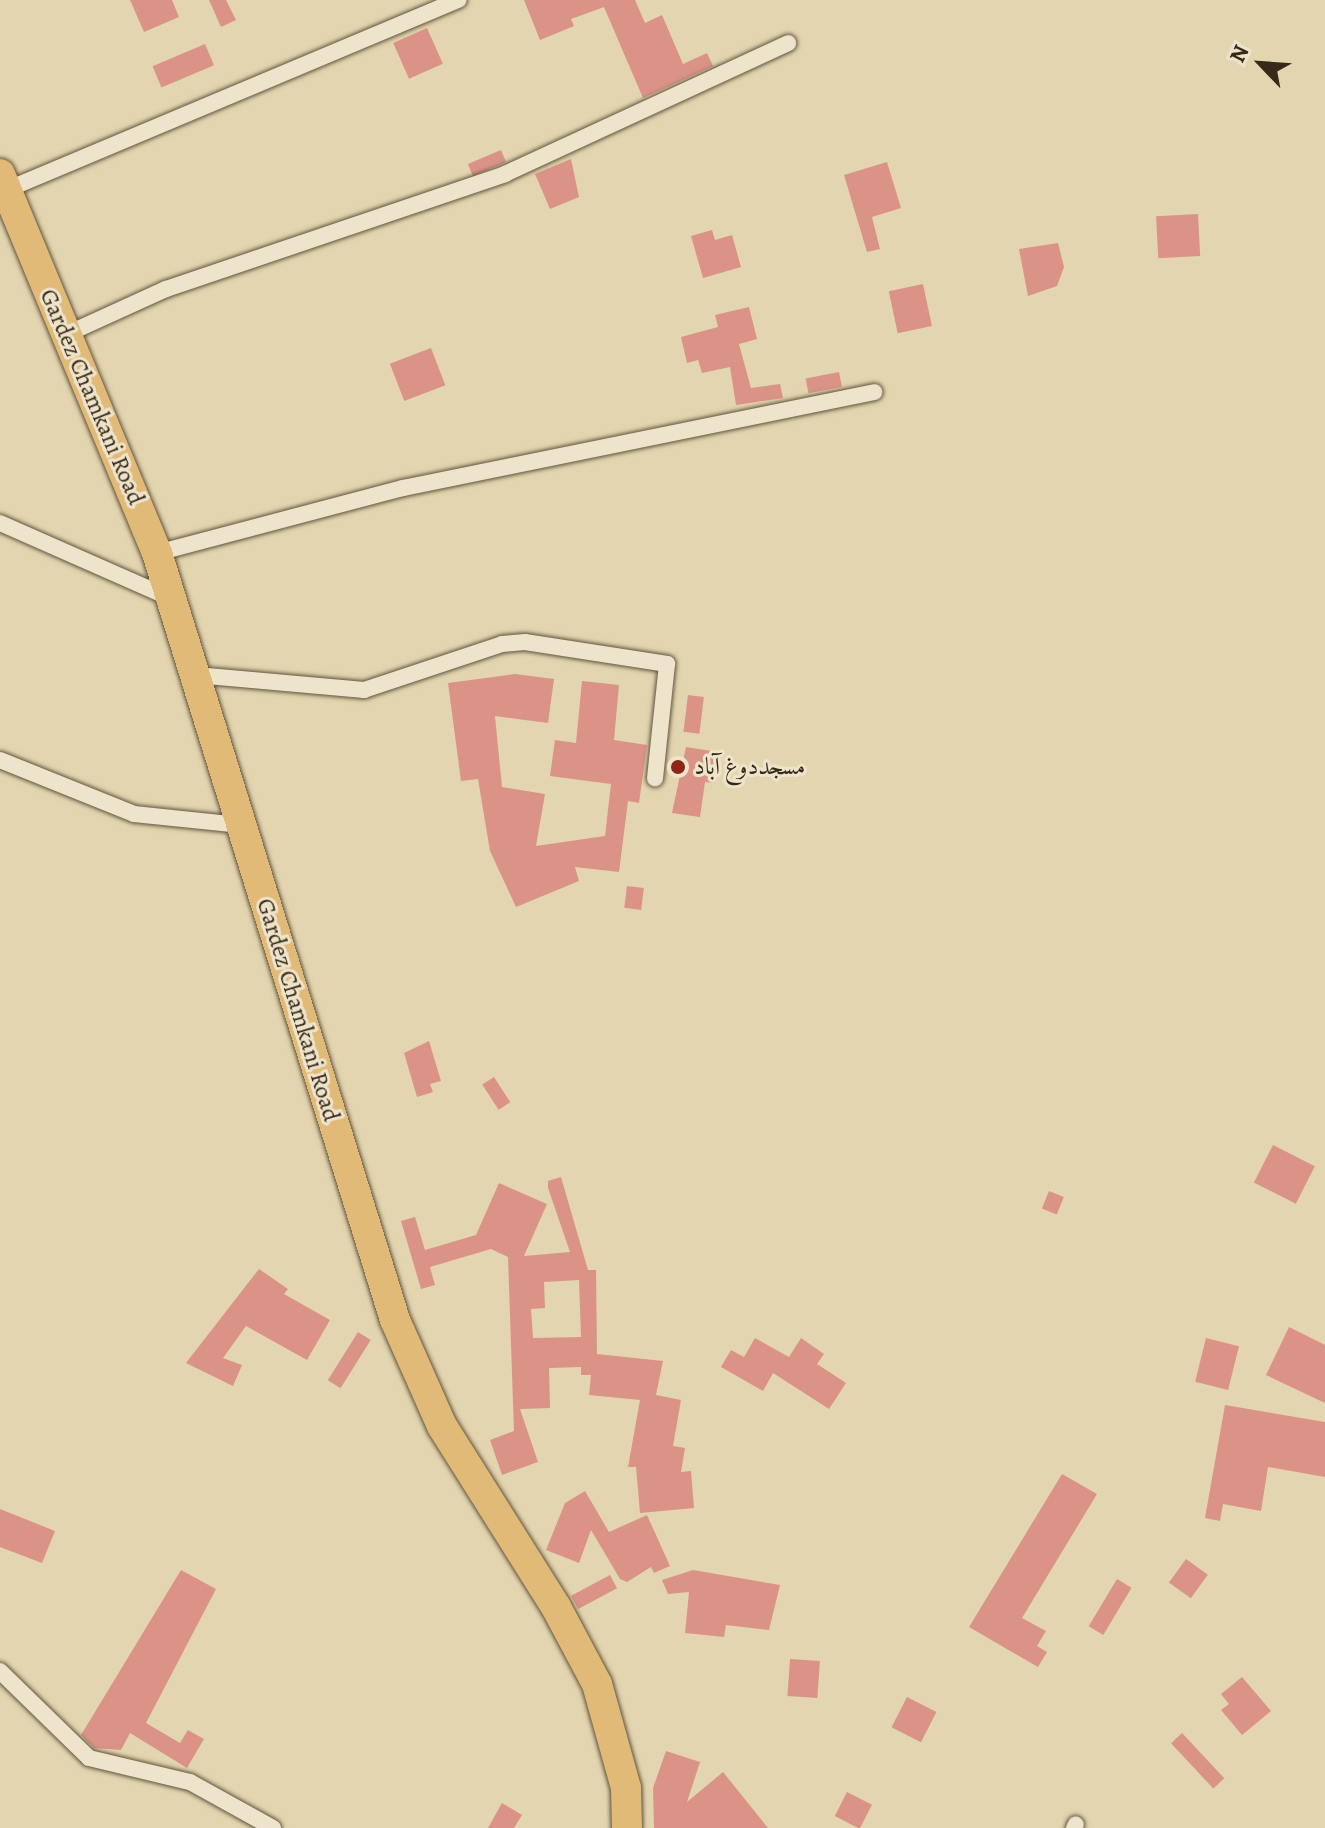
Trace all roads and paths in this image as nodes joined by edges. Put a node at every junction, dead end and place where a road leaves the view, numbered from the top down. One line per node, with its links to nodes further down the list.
1 (459, 0): 3 (street)
2 (788, 43): 4 (street)
3 (3, 182): 4 (highway, Gardez Chamkani Road)
4 (65, 335): 7 (highway, Gardez Chamkani Road)
5 (874, 392): 7 (street)
6 (0, 523): 8 (street)
7 (157, 553): 8 (highway, Gardez Chamkani Road)
8 (170, 598): 9 (highway, Gardez Chamkani Road)
9 (196, 675): 11 (street); 12 (highway, Gardez Chamkani Road)
10 (0, 760): 12 (street)
11 (655, 778)
12 (241, 825): 15 (highway, Gardez Chamkani Road)
13 (0, 1671): 14 (street)
14 (273, 1828)
15 (627, 1828)

